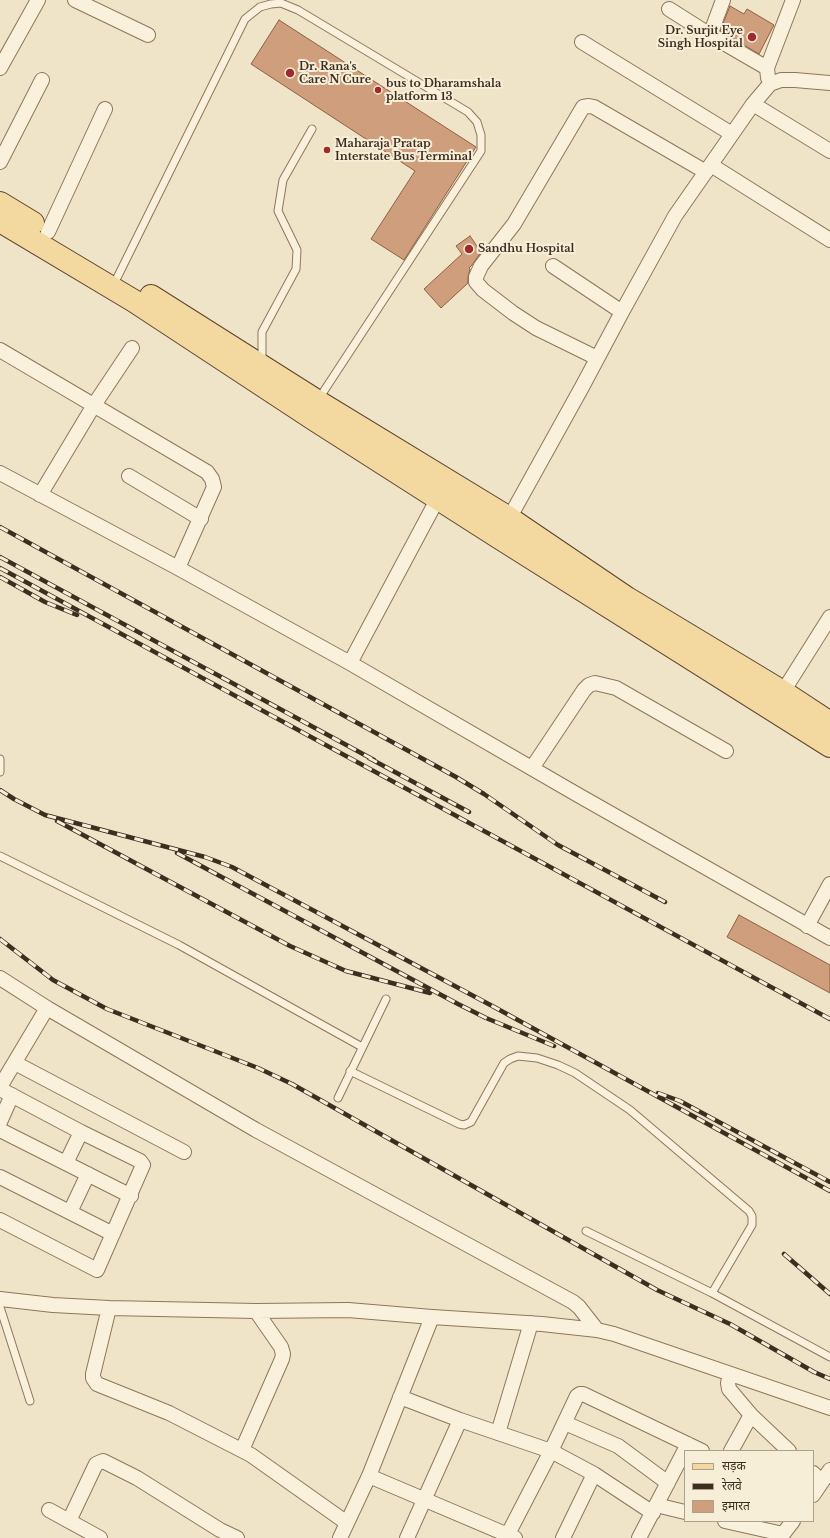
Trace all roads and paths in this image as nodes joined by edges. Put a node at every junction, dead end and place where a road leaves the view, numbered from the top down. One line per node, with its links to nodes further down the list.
1 (38, 0): 9 (street)
2 (76, 0): 6 (street)
3 (723, 0): 7 (street)
4 (793, 0): 10 (street)
5 (669, 9): 7 (street)
6 (148, 35)
7 (710, 35): 10 (street)
8 (582, 42): 17 (street)
9 (0, 68)
10 (767, 68): 13 (street)
11 (42, 80): 19 (street)
12 (830, 83): 13 (street)
13 (770, 84): 14 (street)
14 (753, 104): 17 (street); 18 (street)
15 (105, 108): 23 (street)
16 (312, 129): 31 (lane)
17 (732, 134): 20 (street)
18 (830, 151)
19 (0, 162)
20 (708, 168): 24 (street); 27 (street); 30 (street)
21 (0, 203): 23 (main road)
22 (0, 221): 26 (main road)
23 (48, 232): 26 (main road)
24 (830, 240)
25 (553, 266): 27 (street)
26 (115, 282): 31 (main road); 33 (lane)
27 (622, 312): 30 (street)
28 (132, 348): 32 (street)
29 (0, 350): 32 (street)
30 (597, 358): 38 (street)
31 (259, 373): 33 (main road)
32 (94, 405): 36 (street); 39 (street)
33 (313, 408): 37 (main road); 38 (main road)
34 (0, 474): 36 (street)
35 (129, 476): 39 (street)
36 (40, 495): 41 (street)
37 (438, 498): 40 (main road); 43 (street)
38 (509, 518): 40 (street); 44 (main road)
39 (201, 519): 41 (street)
40 (498, 537): 44 (main road)
41 (178, 568): 43 (street)
42 (830, 617): 44 (street)
43 (350, 662): 49 (street)
44 (778, 700): 45 (main road); 46 (main road)
45 (830, 722)
46 (830, 746)
47 (726, 750): 49 (street)
48 (0, 759): 50 (lane)
49 (532, 768): 53 (street)
50 (0, 772)
51 (0, 856): 58 (lane)
52 (830, 884): 53 (street)
53 (807, 926): 54 (street)
54 (830, 938)
55 (0, 978): 57 (street)
56 (386, 999): 58 (lane)
57 (47, 1008): 59 (street); 82 (street)
58 (362, 1047): 60 (lane)
59 (14, 1063): 61 (street); 66 (street)
60 (350, 1071): 62 (lane); 75 (lane)
61 (4, 1090): 63 (street); 65 (street)
62 (338, 1098)
63 (0, 1122)
64 (0, 1130): 67 (street)
65 (81, 1132): 67 (street); 70 (street)
66 (184, 1152)
67 (66, 1163): 68 (street)
68 (88, 1174): 70 (street); 71 (street)
69 (0, 1177): 71 (street)
70 (130, 1196): 74 (street)
71 (70, 1212): 74 (street)
72 (0, 1220): 74 (street)
73 (586, 1231): 75 (lane)
74 (113, 1234)
75 (712, 1293): 83 (lane)
76 (0, 1299): 78 (street)
77 (0, 1307): 86 (lane)
78 (109, 1308): 79 (street); 93 (street)
79 (256, 1311): 80 (street); 93 (street)
80 (432, 1317): 81 (street); 85 (street)
81 (531, 1323): 82 (street); 91 (street)
82 (597, 1330): 84 (street)
83 (830, 1357)
84 (730, 1375): 87 (street); 88 (street)
85 (400, 1397): 89 (street); 102 (street)
86 (30, 1401)
87 (830, 1408)
88 (751, 1415): 96 (street); 97 (street)
89 (460, 1420): 91 (street); 106 (street)
90 (565, 1423): 92 (street); 98 (street); 104 (street)
91 (498, 1433): 98 (street)
92 (688, 1444): 94 (street); 95 (street)
93 (242, 1450): 113 (street)
94 (685, 1450)
95 (700, 1450)
96 (732, 1450)
97 (788, 1450)
98 (551, 1451): 101 (street); 116 (street)
99 (684, 1452): 104 (street)
100 (830, 1470): 103 (street)
101 (594, 1474): 107 (street); 121 (street)
102 (368, 1476): 106 (street); 113 (street)
103 (817, 1478): 105 (street)
104 (668, 1483): 107 (street)
105 (814, 1491)
106 (424, 1499): 116 (street); 120 (street)
107 (655, 1509): 109 (street); 122 (street)
108 (49, 1510): 110 (street)
109 (684, 1512)
110 (69, 1520): 114 (street); 117 (street)
111 (729, 1522): 115 (street)
112 (792, 1522): 115 (street)
113 (347, 1523): 119 (street)
114 (218, 1534): 118 (street)
115 (782, 1536)
116 (510, 1537)
117 (100, 1538)
118 (237, 1538)
119 (340, 1538)
120 (407, 1538)
121 (563, 1538)
122 (639, 1538)

